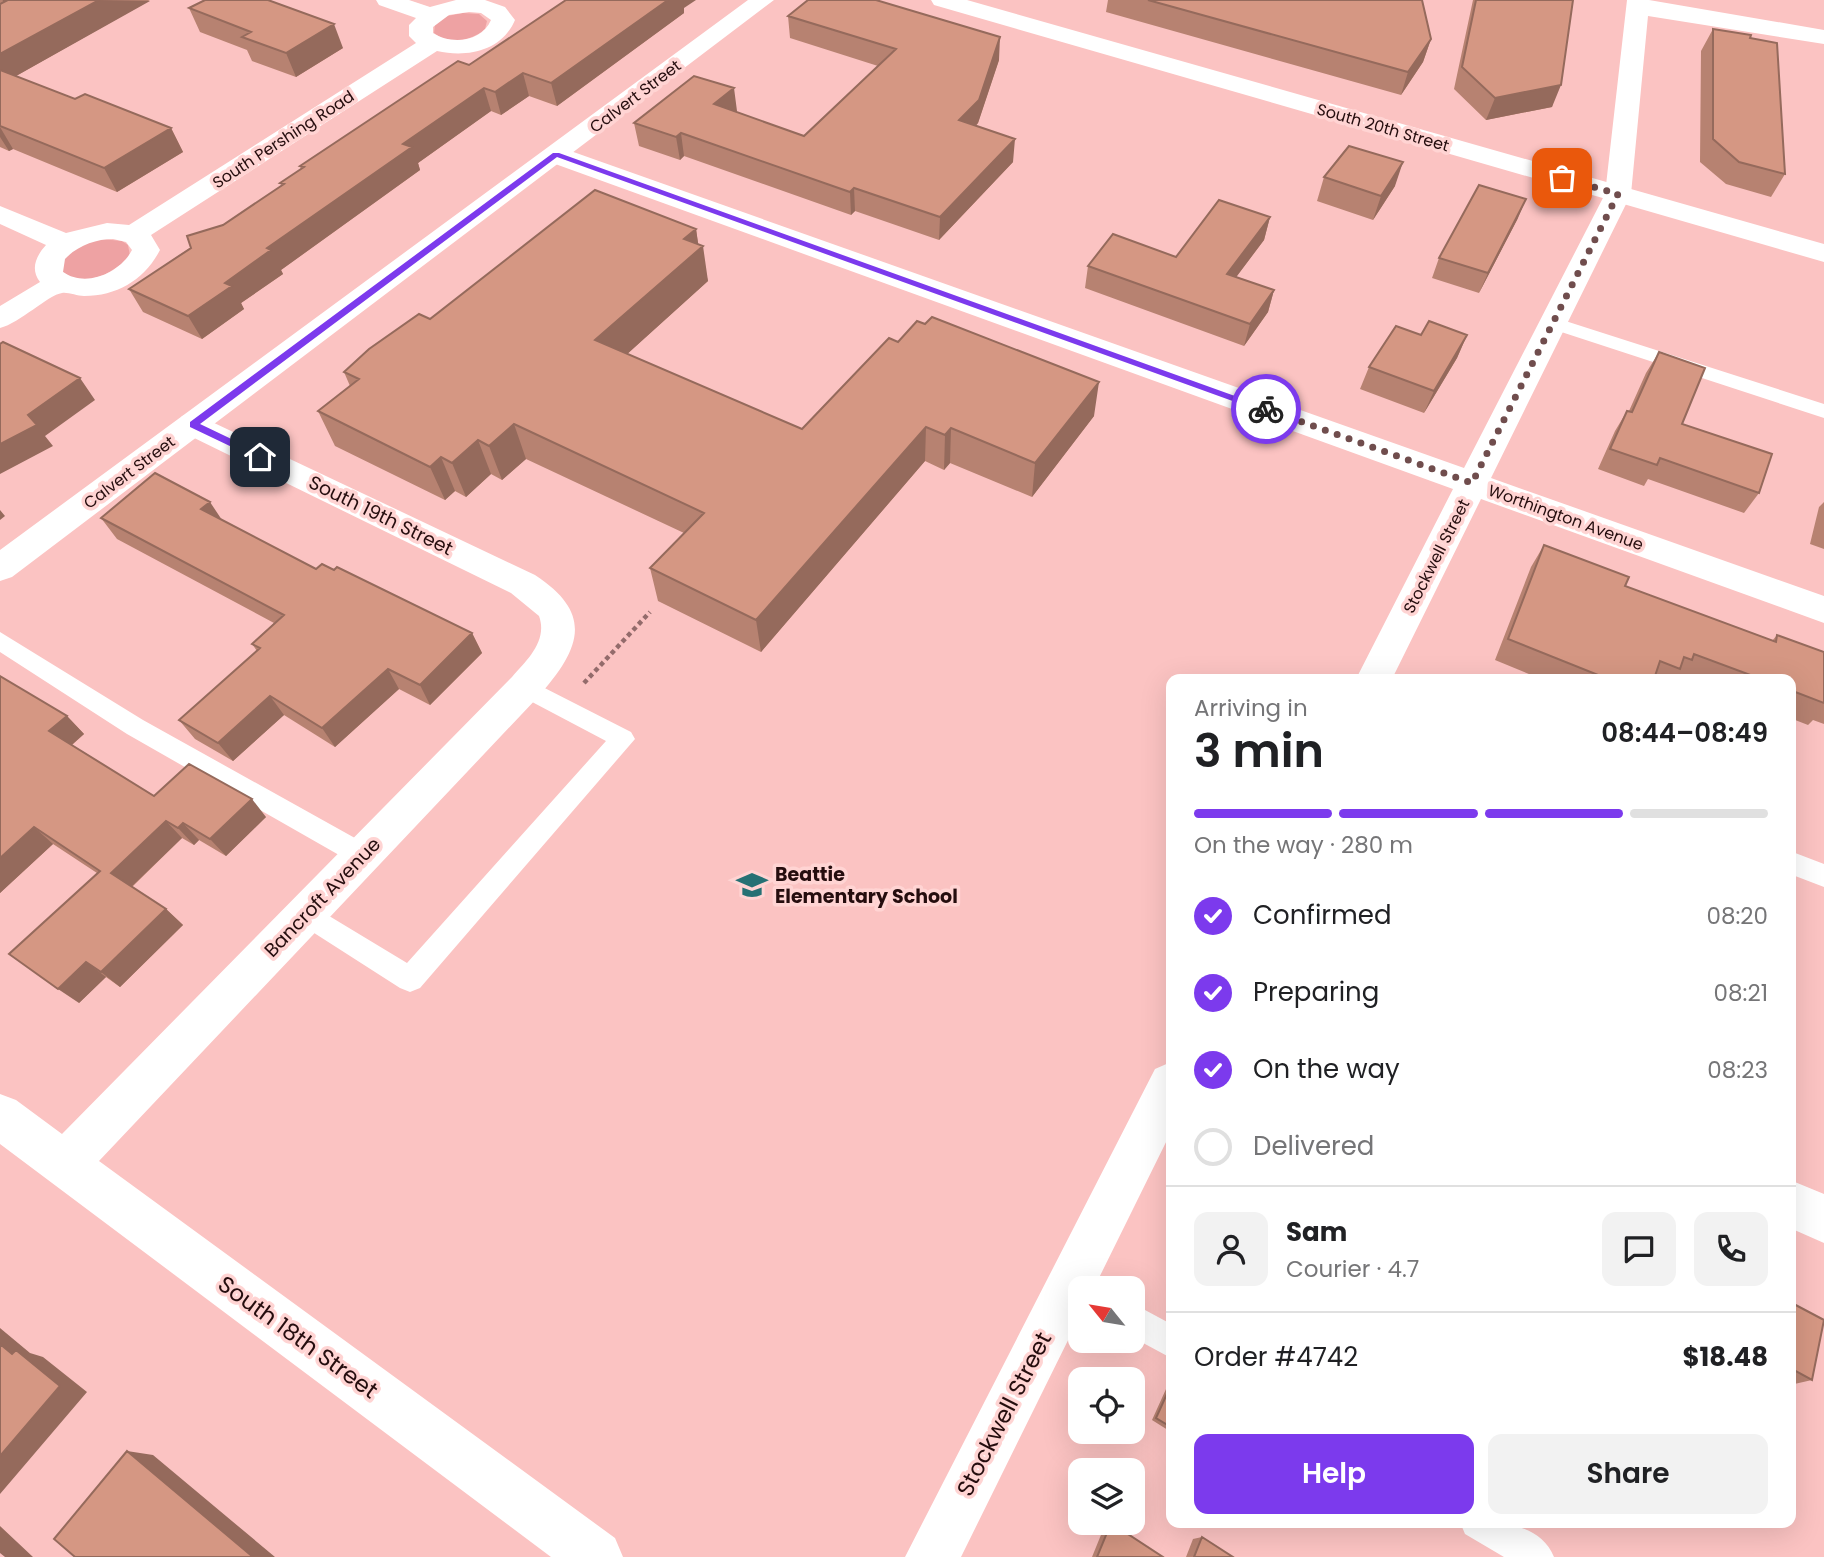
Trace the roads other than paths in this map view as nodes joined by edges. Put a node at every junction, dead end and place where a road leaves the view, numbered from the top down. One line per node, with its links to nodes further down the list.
1 (387, 0): 5 (street)
2 (764, 0): 8 (street, Calvert Street)
3 (942, 0): 9 (street, South 20th Street)
4 (1637, 3): 6 (street); 9 (street, Stockwell Street)
5 (431, 15): 7 (street); 7 (street)
6 (1824, 37)
7 (432, 44): 11 (street, South Pershing Road)
8 (556, 155): 18 (street, Calvert Street); 19 (street, Worthington Avenue)
9 (1618, 194): 13 (street, South 20th Street); 16 (street, Stockwell Street)
10 (0, 214): 12 (street)
11 (134, 234): 12 (street); 14 (street)
12 (66, 244): 14 (street)
13 (1824, 253)
14 (58, 283): 15 (street)
15 (0, 319)
16 (1553, 324): 17 (lane); 19 (street, Stockwell Street)
17 (1824, 411)
18 (193, 424): 20 (street, Calvert Street); 22 (street, South 19th Street)
19 (1472, 483): 21 (street, Worthington Avenue); 24 (street, Stockwell Street)
20 (0, 568)
21 (1824, 610)
22 (559, 619): 25 (street, Bancroft Avenue)
23 (0, 640): 26 (lane)
24 (1376, 674)
25 (525, 687): 26 (street, Bancroft Avenue); 29 (lane)
26 (362, 855): 29 (street, Bancroft Avenue)
27 (1796, 864): 28 (lane)
28 (1824, 876)
29 (306, 914): 32 (street, Bancroft Avenue)
30 (1166, 1095): 35 (street, Stockwell Street)
31 (0, 1116): 32 (street, South 18th Street)
32 (64, 1164): 40 (street, South 18th Street)
33 (1796, 1206): 34 (street)
34 (1824, 1219)
35 (1080, 1276)
36 (1068, 1300): 41 (street, Stockwell Street)
37 (1145, 1327): 38 (lane)
38 (1166, 1339)
39 (1487, 1528): 42 (lane)
40 (596, 1557)
41 (932, 1557)
42 (1537, 1557)

